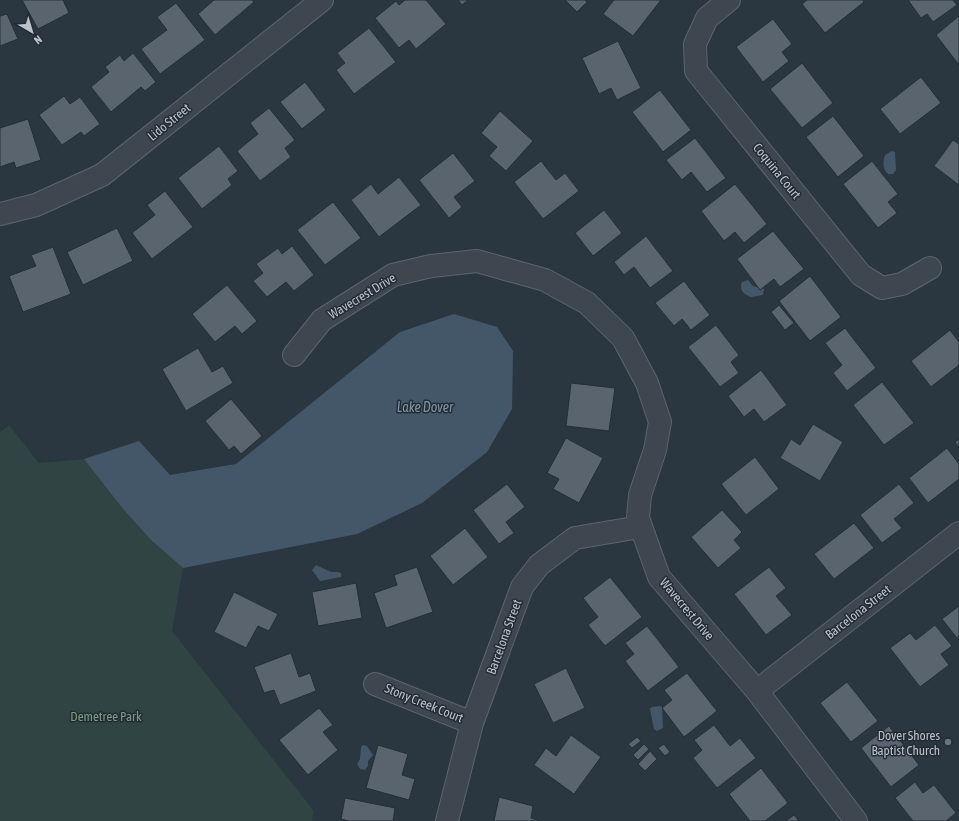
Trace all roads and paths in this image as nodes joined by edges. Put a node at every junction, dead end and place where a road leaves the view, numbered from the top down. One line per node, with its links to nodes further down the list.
1 (729, 0): 4 (street, Coquina Court)
2 (308, 4): 3 (street, Lido Street)
3 (0, 214)
4 (930, 268)
5 (294, 355): 6 (street, Wavecrest Drive)
6 (640, 526): 9 (street, Wavecrest Drive); 10 (street, Barcelona Street)
7 (959, 533): 9 (street, Barcelona Street)
8 (375, 684): 10 (street, Stony Creek Court)
9 (757, 691): 12 (street, Wavecrest Drive)
10 (472, 723): 11 (street, Barcelona Street)
11 (447, 821)
12 (856, 821)

